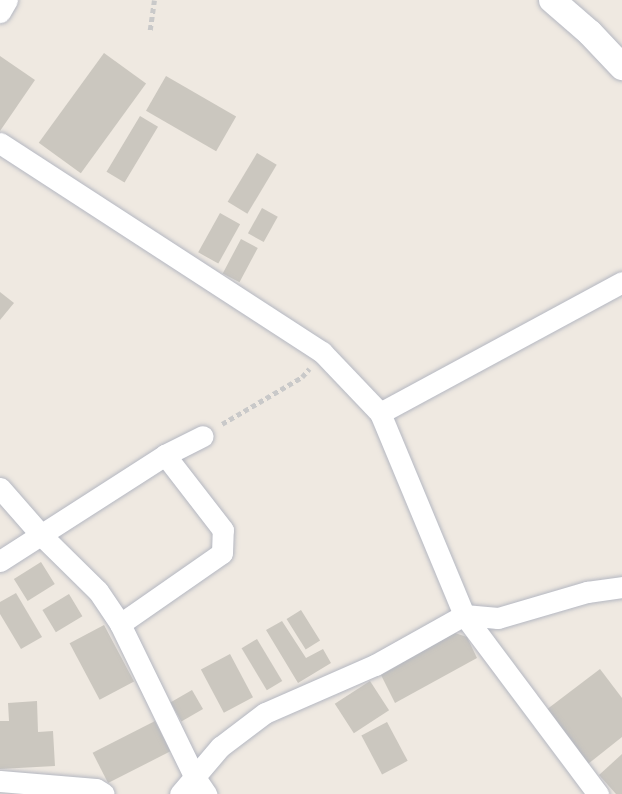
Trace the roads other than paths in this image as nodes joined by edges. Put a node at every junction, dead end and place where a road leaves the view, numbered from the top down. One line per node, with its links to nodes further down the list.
1 (7, 0): 3 (street)
2 (552, 0): 4 (street)
3 (0, 12)
4 (622, 67)
5 (0, 143): 7 (street)
6 (622, 282): 7 (street)
7 (380, 413): 14 (street)
8 (204, 436): 9 (street)
9 (165, 455): 11 (street); 15 (street)
10 (0, 488): 11 (street)
11 (42, 536): 12 (street); 15 (street)
12 (0, 561)
13 (622, 587): 14 (street)
14 (464, 615): 17 (street); 20 (street)
15 (120, 624): 17 (street)
16 (0, 781): 18 (street)
17 (200, 785): 19 (street)
18 (104, 794)
19 (180, 794)
20 (598, 794)

